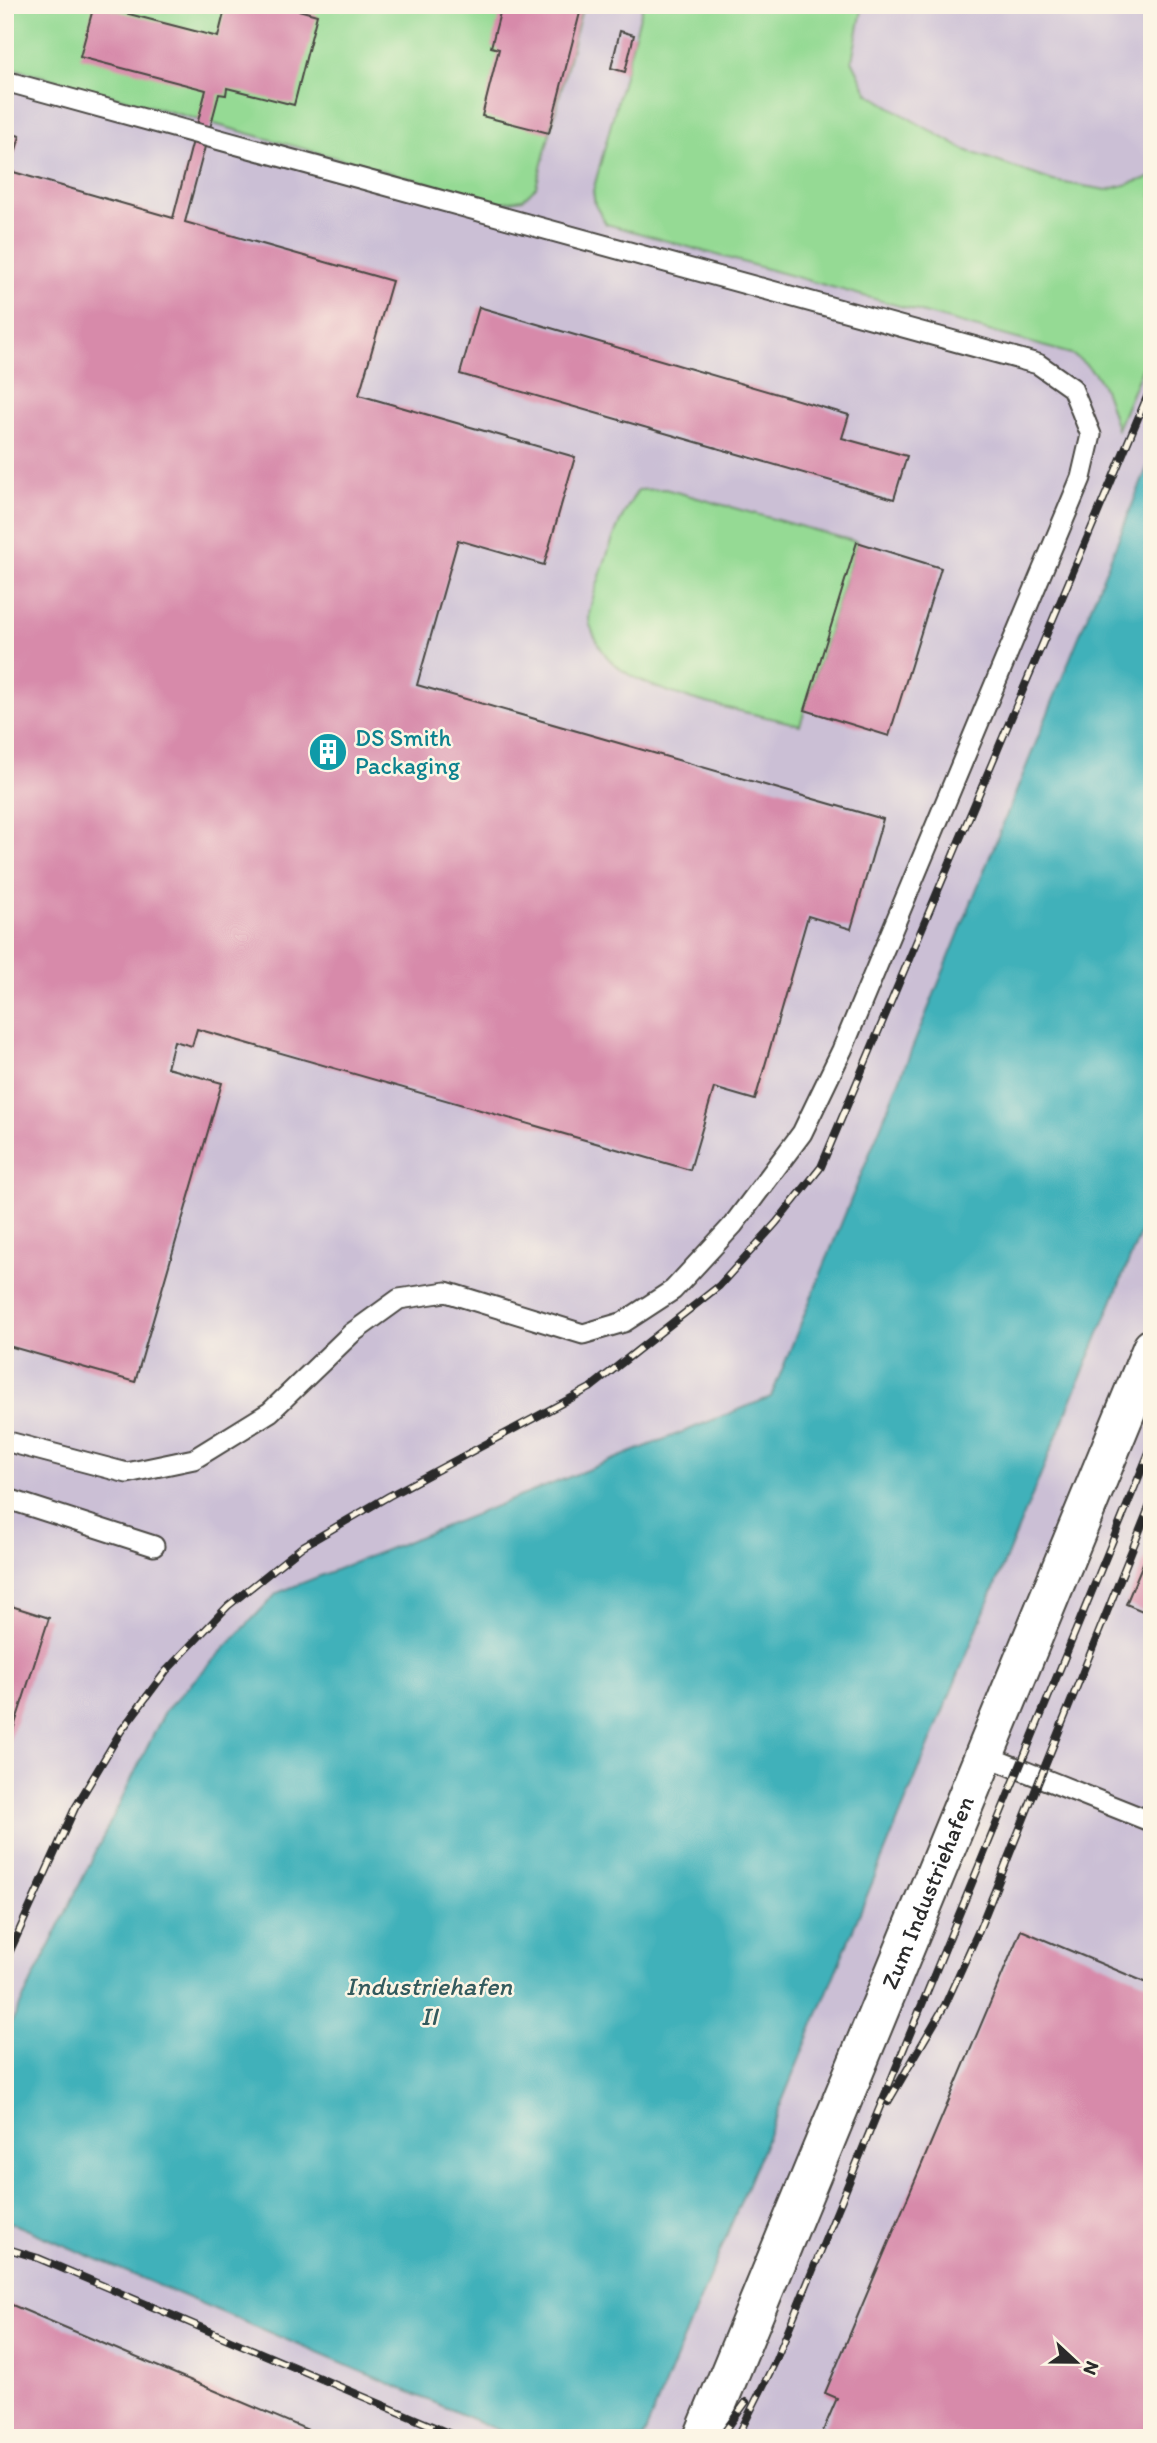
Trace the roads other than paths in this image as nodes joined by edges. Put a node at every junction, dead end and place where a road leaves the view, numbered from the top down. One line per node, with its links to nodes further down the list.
1 (5, 81): 3 (lane)
2 (1152, 1348): 6 (street, Zum Industriehafen)
3 (5, 1441)
4 (5, 1498): 5 (lane)
5 (154, 1546)
6 (984, 1755): 7 (lane); 8 (street, Zum Industriehafen)
7 (1152, 1822)
8 (703, 2438)

